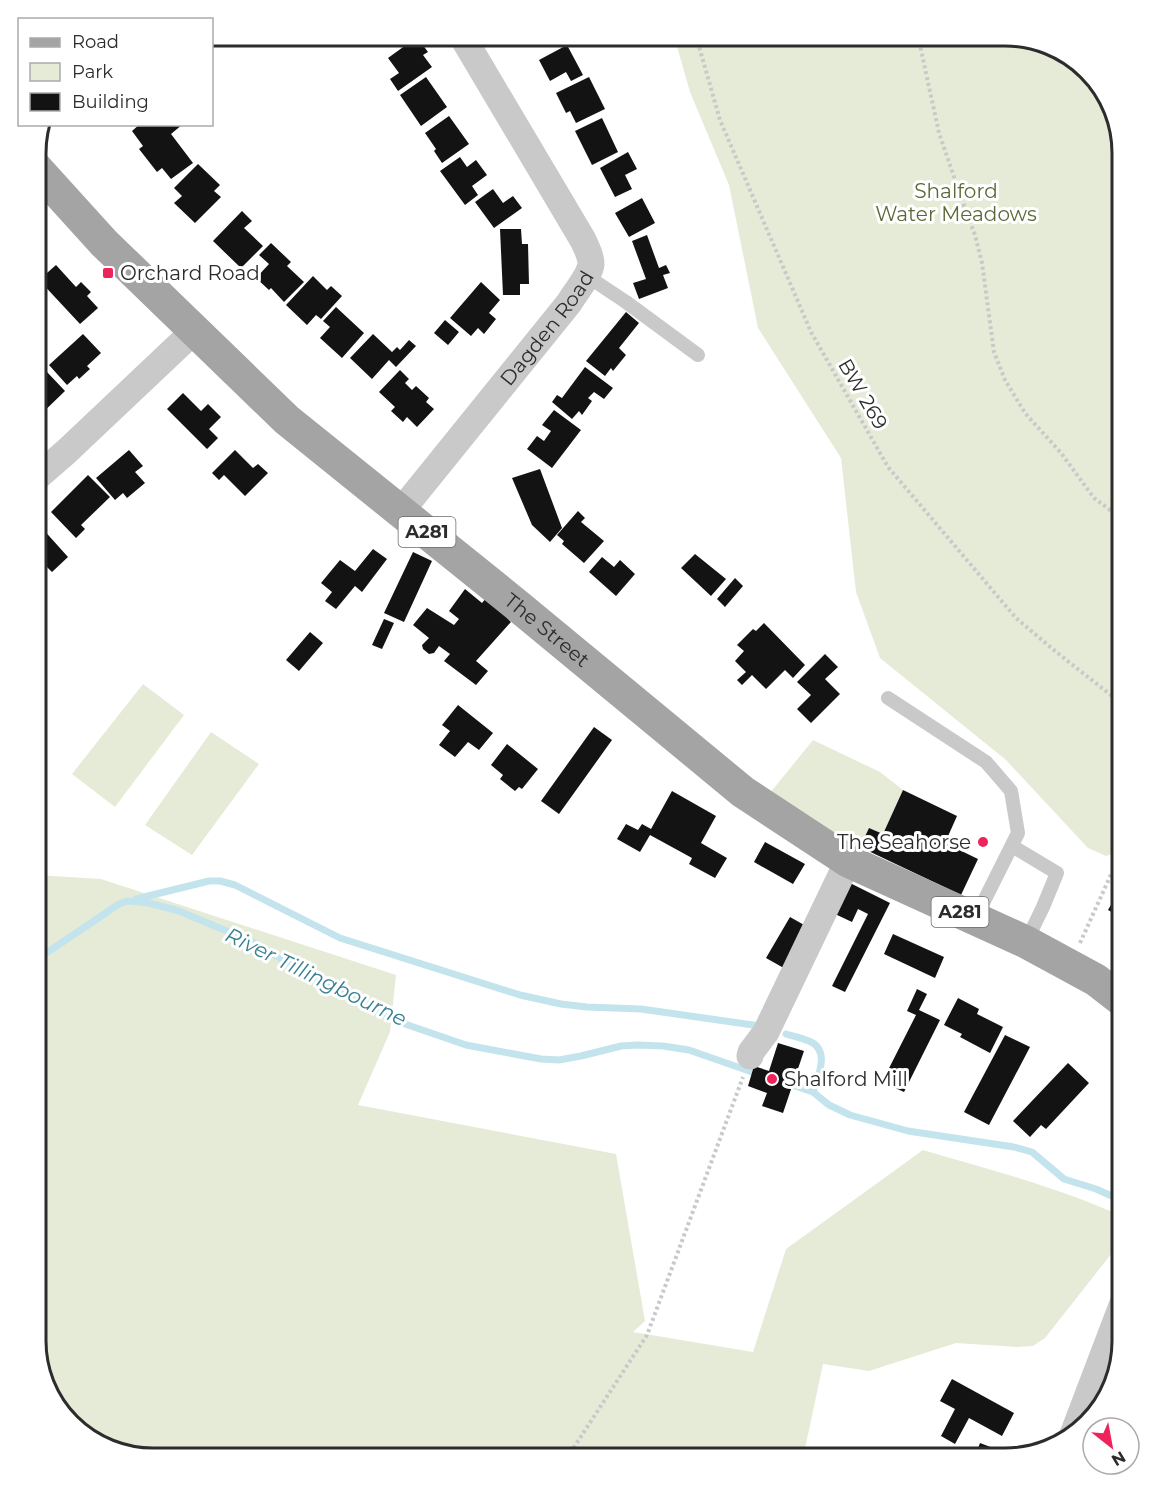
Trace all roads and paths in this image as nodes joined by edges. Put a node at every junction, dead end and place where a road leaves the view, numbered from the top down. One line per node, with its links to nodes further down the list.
1 (468, 46): 5 (street, Dagden Road)
2 (699, 47): 11 (path, BW 269)
3 (920, 47): 10 (path)
4 (47, 180): 6 (main road, The Street / A281)
5 (587, 276): 7 (lane); 9 (street, Dagden Road)
6 (194, 331): 8 (street); 9 (main road, The Street / A281)
7 (698, 355)
8 (47, 469)
9 (401, 512): 14 (main road, The Street / A281)
10 (1112, 512)
11 (1112, 696)
12 (888, 698): 13 (lane)
13 (1012, 846): 16 (lane); 17 (lane)
14 (848, 861): 16 (main road, The Street / A281); 20 (street)
15 (1112, 872): 18 (path)
16 (975, 919): 17 (main road, The Street / A281)
17 (1026, 942): 18 (main road, The Street / A281)
18 (1070, 965): 19 (main road, The Street / A281)
19 (1112, 992)
20 (750, 1056)
21 (740, 1085): 24 (path)
22 (1112, 1332): 23 (street)
23 (1079, 1418)
24 (574, 1448)

